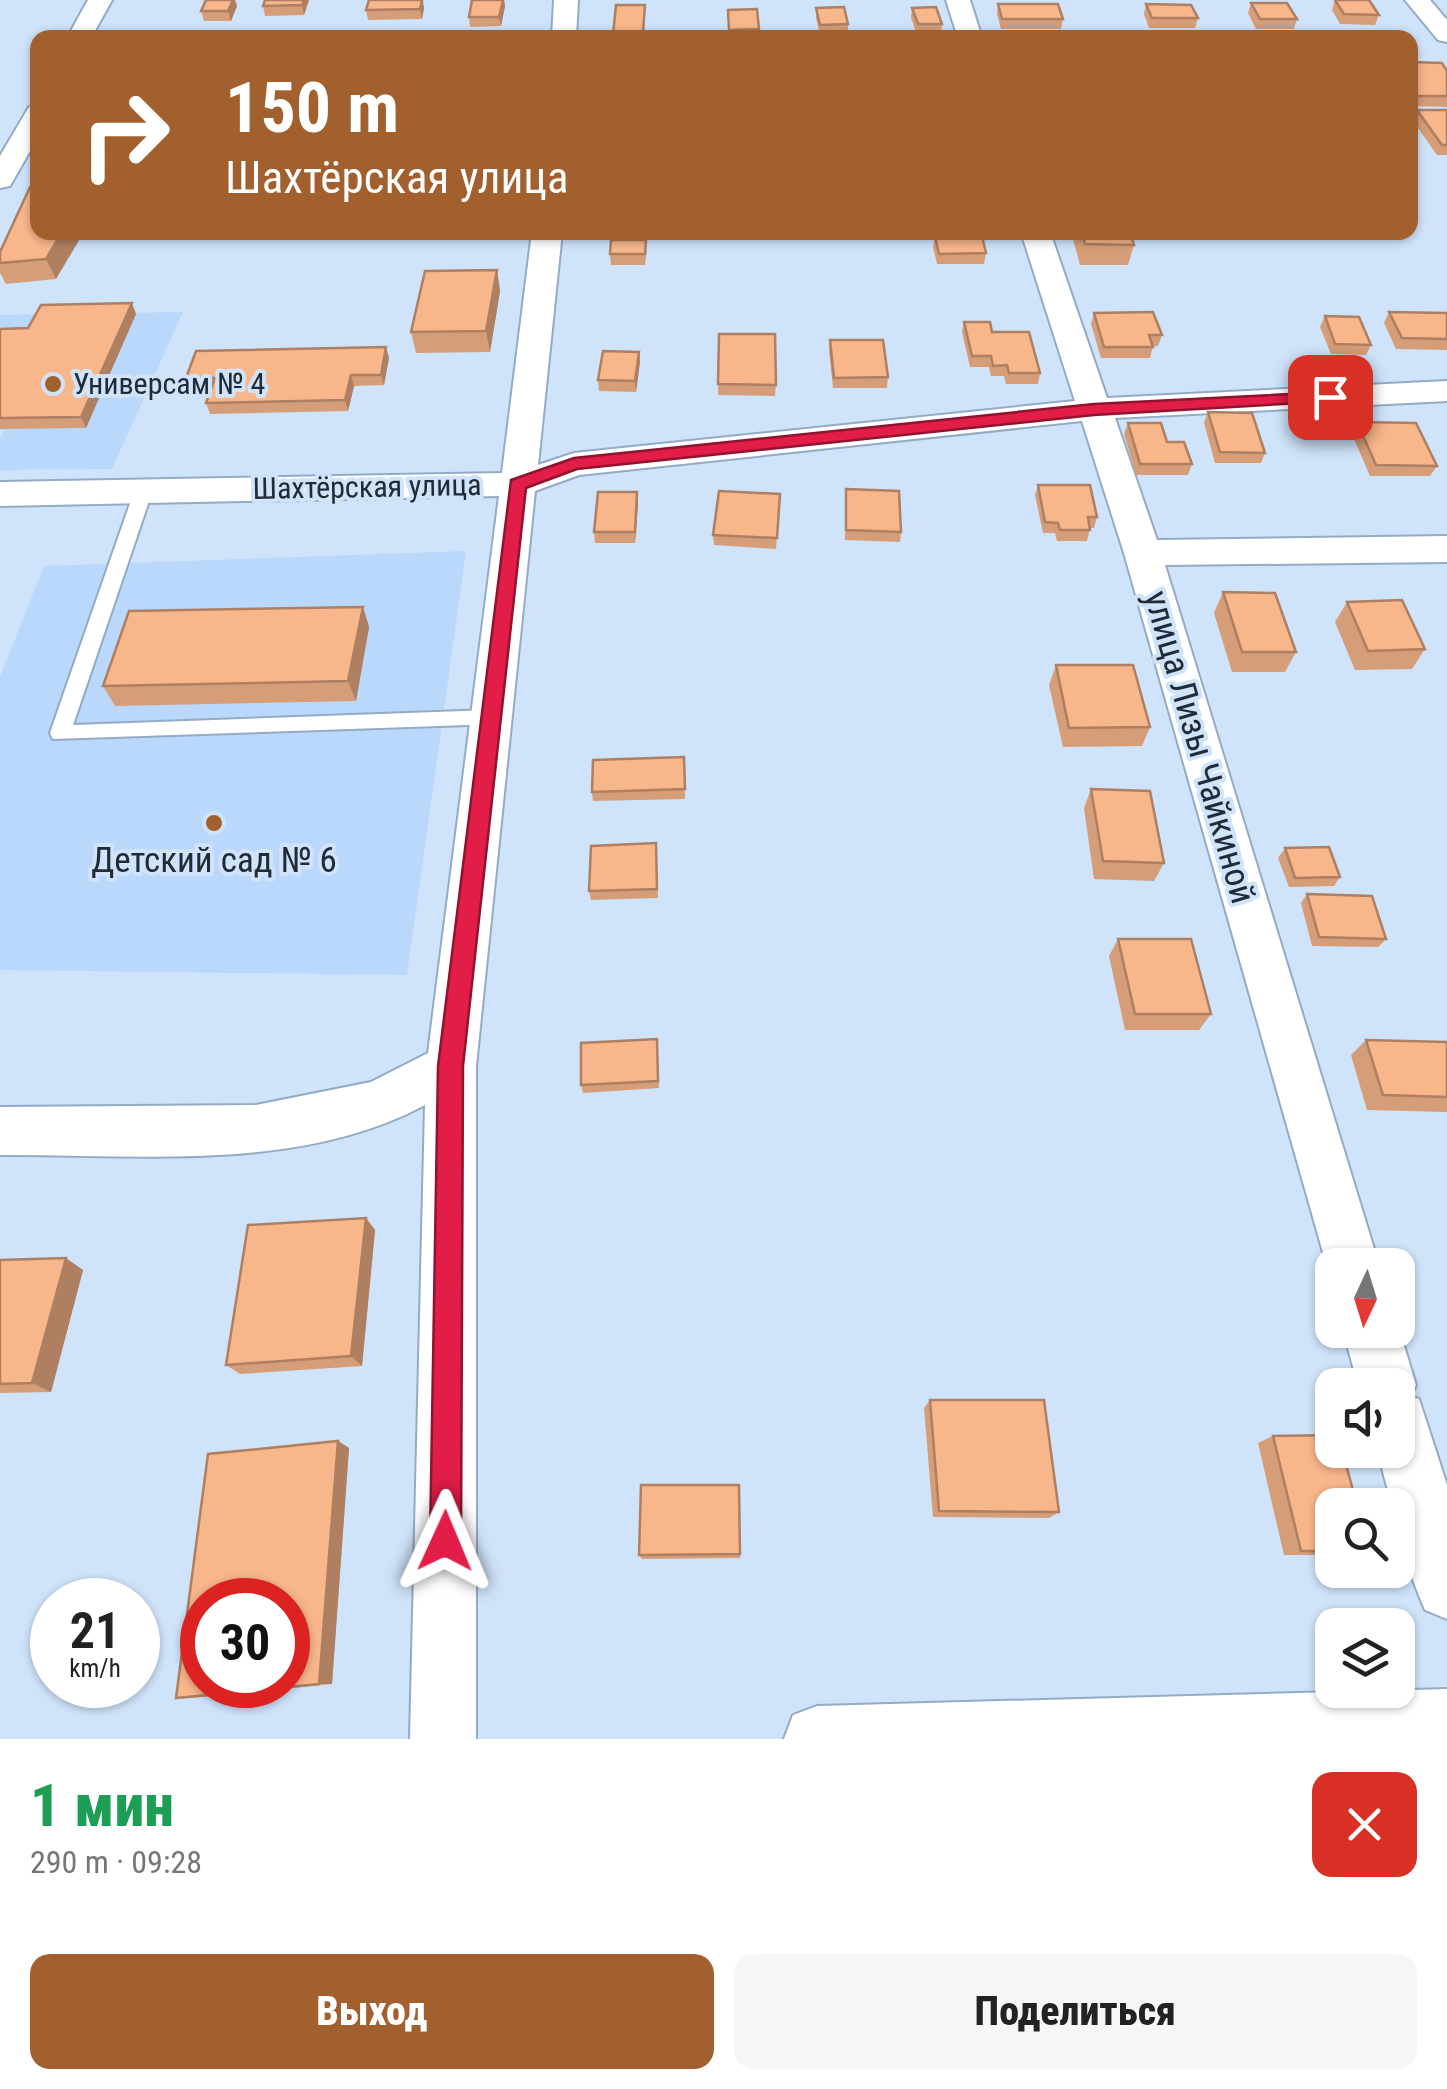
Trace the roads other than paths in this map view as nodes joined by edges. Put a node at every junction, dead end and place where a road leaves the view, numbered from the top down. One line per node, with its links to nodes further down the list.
1 (100, 0): 5 (street)
2 (566, 0): 6 (street)
3 (958, 0): 7 (street)
4 (1417, 0): 8 (street)
5 (83, 30)
6 (564, 30)
7 (967, 30)
8 (1447, 35)
9 (30, 127): 11 (street)
10 (30, 173): 11 (street)
11 (2, 175)
12 (546, 240): 16 (street)
13 (1038, 240): 15 (street, улица Лизы Чайкиной)
14 (1447, 391): 15 (street, Шахтёрская улица)
15 (1094, 410): 16 (street, Шахтёрская улица); 20 (street, улица Лизы Чайкиной)
16 (518, 484): 17 (street, Шахтёрская улица); 21 (street)
17 (142, 492): 18 (street, Шахтёрская улица); 21 (lane)
18 (0, 494)
19 (1447, 549): 20 (street)
20 (1143, 553): 24 (street, улица Лизы Чайкиной)
21 (491, 718): 22 (street)
22 (451, 1066): 23 (street); 28 (street)
23 (0, 1131)
24 (1347, 1248)
25 (1412, 1468): 26 (street)
26 (1447, 1588)
27 (1447, 1722): 29 (street)
28 (443, 1739)
29 (817, 1739)

